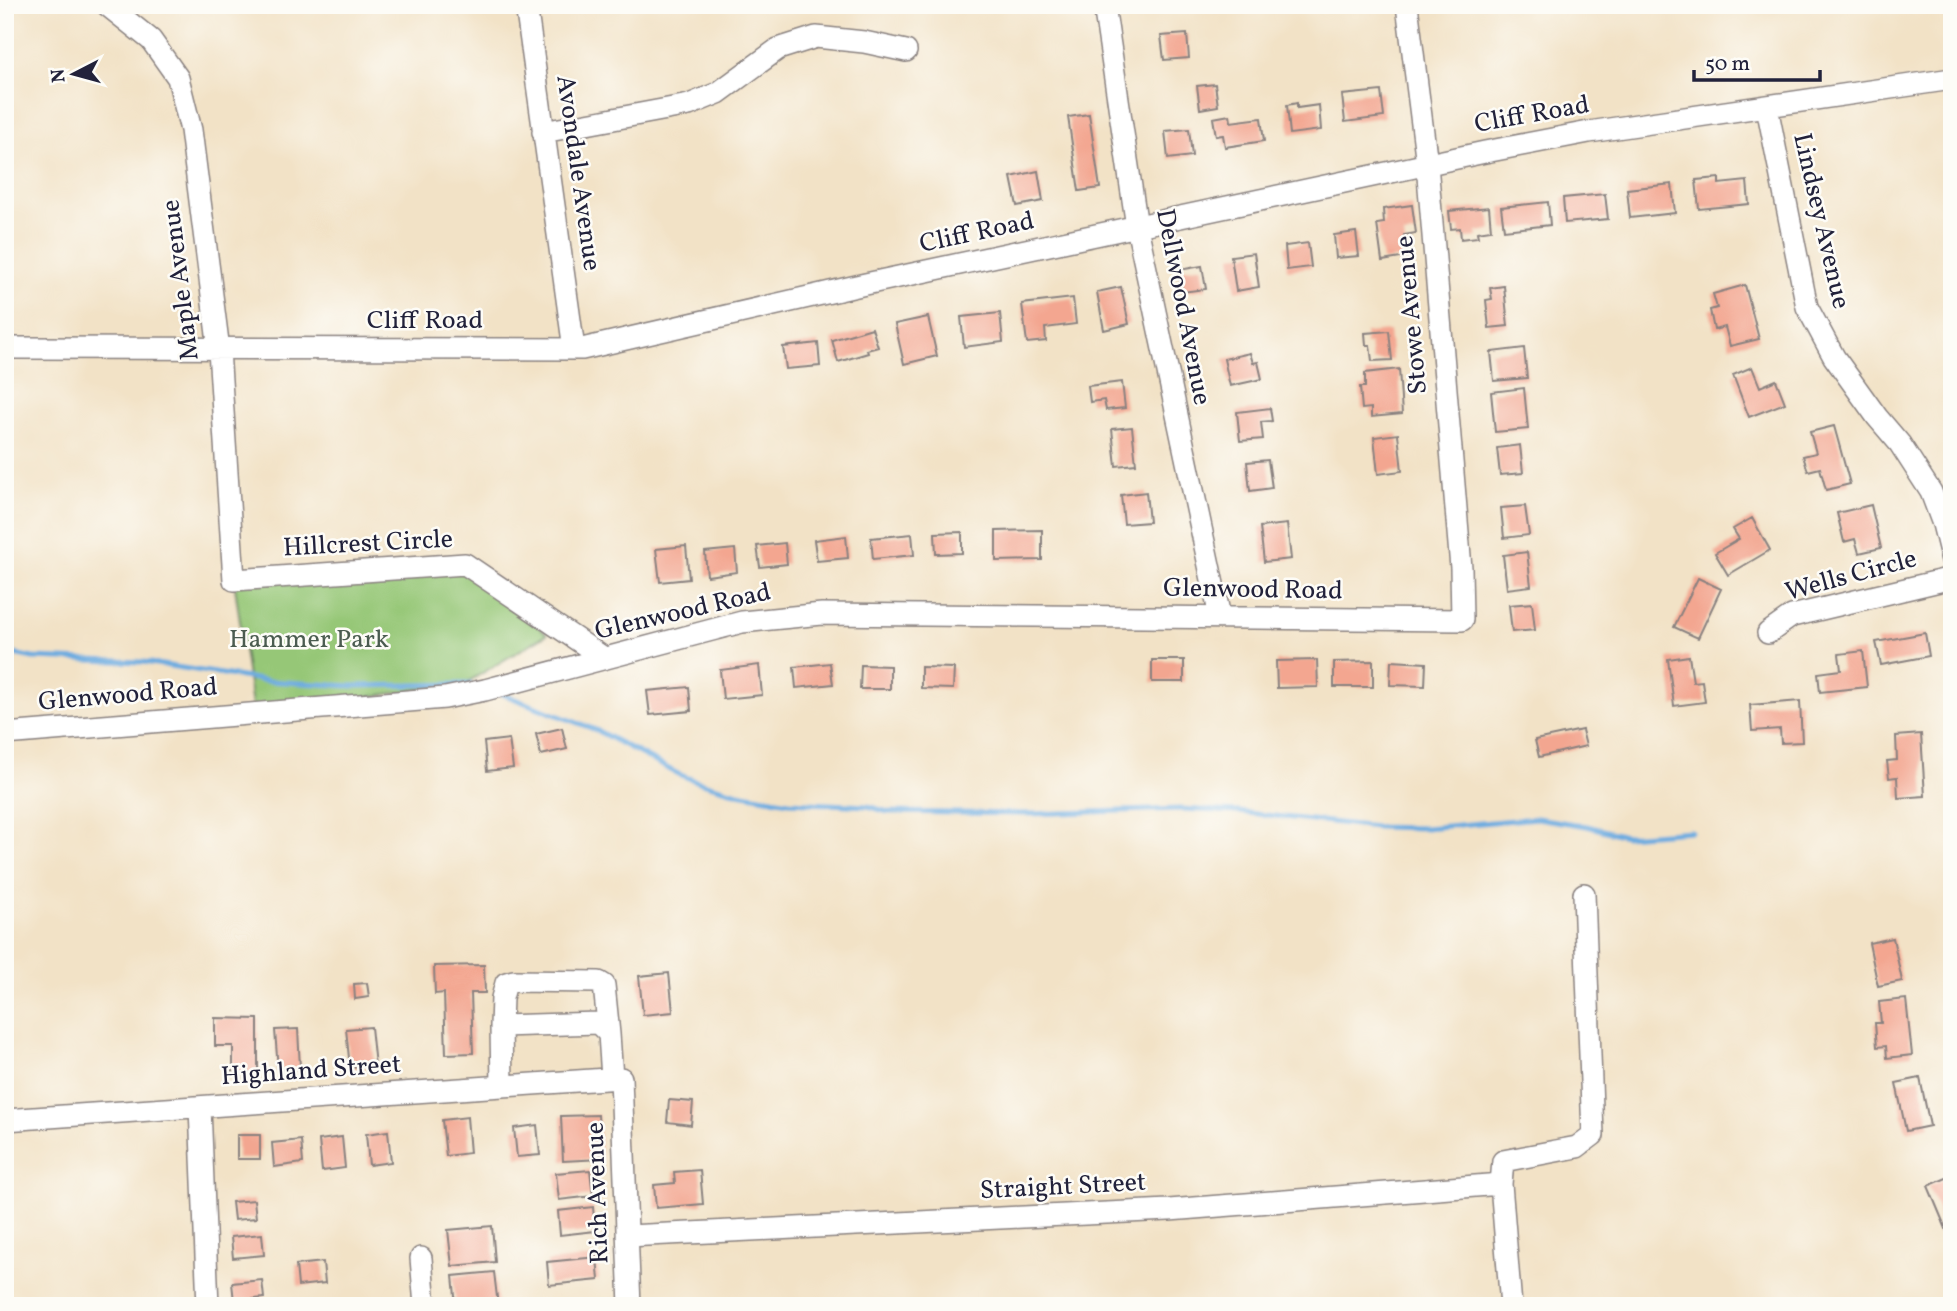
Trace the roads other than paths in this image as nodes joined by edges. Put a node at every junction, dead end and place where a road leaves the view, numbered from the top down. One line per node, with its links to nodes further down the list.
1 (526, 5): 8 (street, Avondale Avenue)
2 (1104, 5): 10 (street, Dellwood Avenue)
3 (1407, 5): 9 (street, Stowe Avenue)
4 (115, 9): 13 (street, Maple Avenue)
5 (906, 51): 8 (street)
6 (1952, 79): 7 (street, Cliff Road)
7 (1767, 107): 9 (street, Cliff Road); 14 (street, Lindsey Avenue)
8 (543, 132): 12 (street, Avondale Avenue)
9 (1427, 164): 10 (street, Cliff Road); 18 (street, Stowe Avenue)
10 (1137, 227): 12 (street, Cliff Road); 17 (street, Dellwood Avenue)
11 (5, 348): 13 (street, Cliff Road)
12 (574, 349): 13 (street, Cliff Road)
13 (219, 350): 16 (street, Maple Avenue)
14 (1952, 560)
15 (1952, 578): 19 (street, Wells Circle)
16 (234, 580): 20 (street, Hillcrest Circle)
17 (1220, 617): 18 (street, Glenwood Road); 20 (street, Glenwood Road)
18 (1462, 620)
19 (1768, 633)
20 (604, 658): 21 (street, Glenwood Road)
21 (5, 734)
22 (1584, 894): 29 (street)
23 (500, 1026): 24 (street); 24 (street, Rich Avenue); 26 (street)
24 (609, 1034): 25 (street, Rich Avenue)
25 (617, 1078): 26 (street, Highland Street); 30 (street, Rich Avenue)
26 (502, 1086): 27 (street, Highland Street)
27 (200, 1107): 28 (street, Highland Street); 32 (street)
28 (5, 1119)
29 (1501, 1184): 30 (street, Straight Street); 35 (street)
30 (627, 1236): 34 (street, Rich Avenue)
31 (421, 1258): 33 (street)
32 (208, 1306)
33 (425, 1306)
34 (630, 1306)
35 (1511, 1306)

